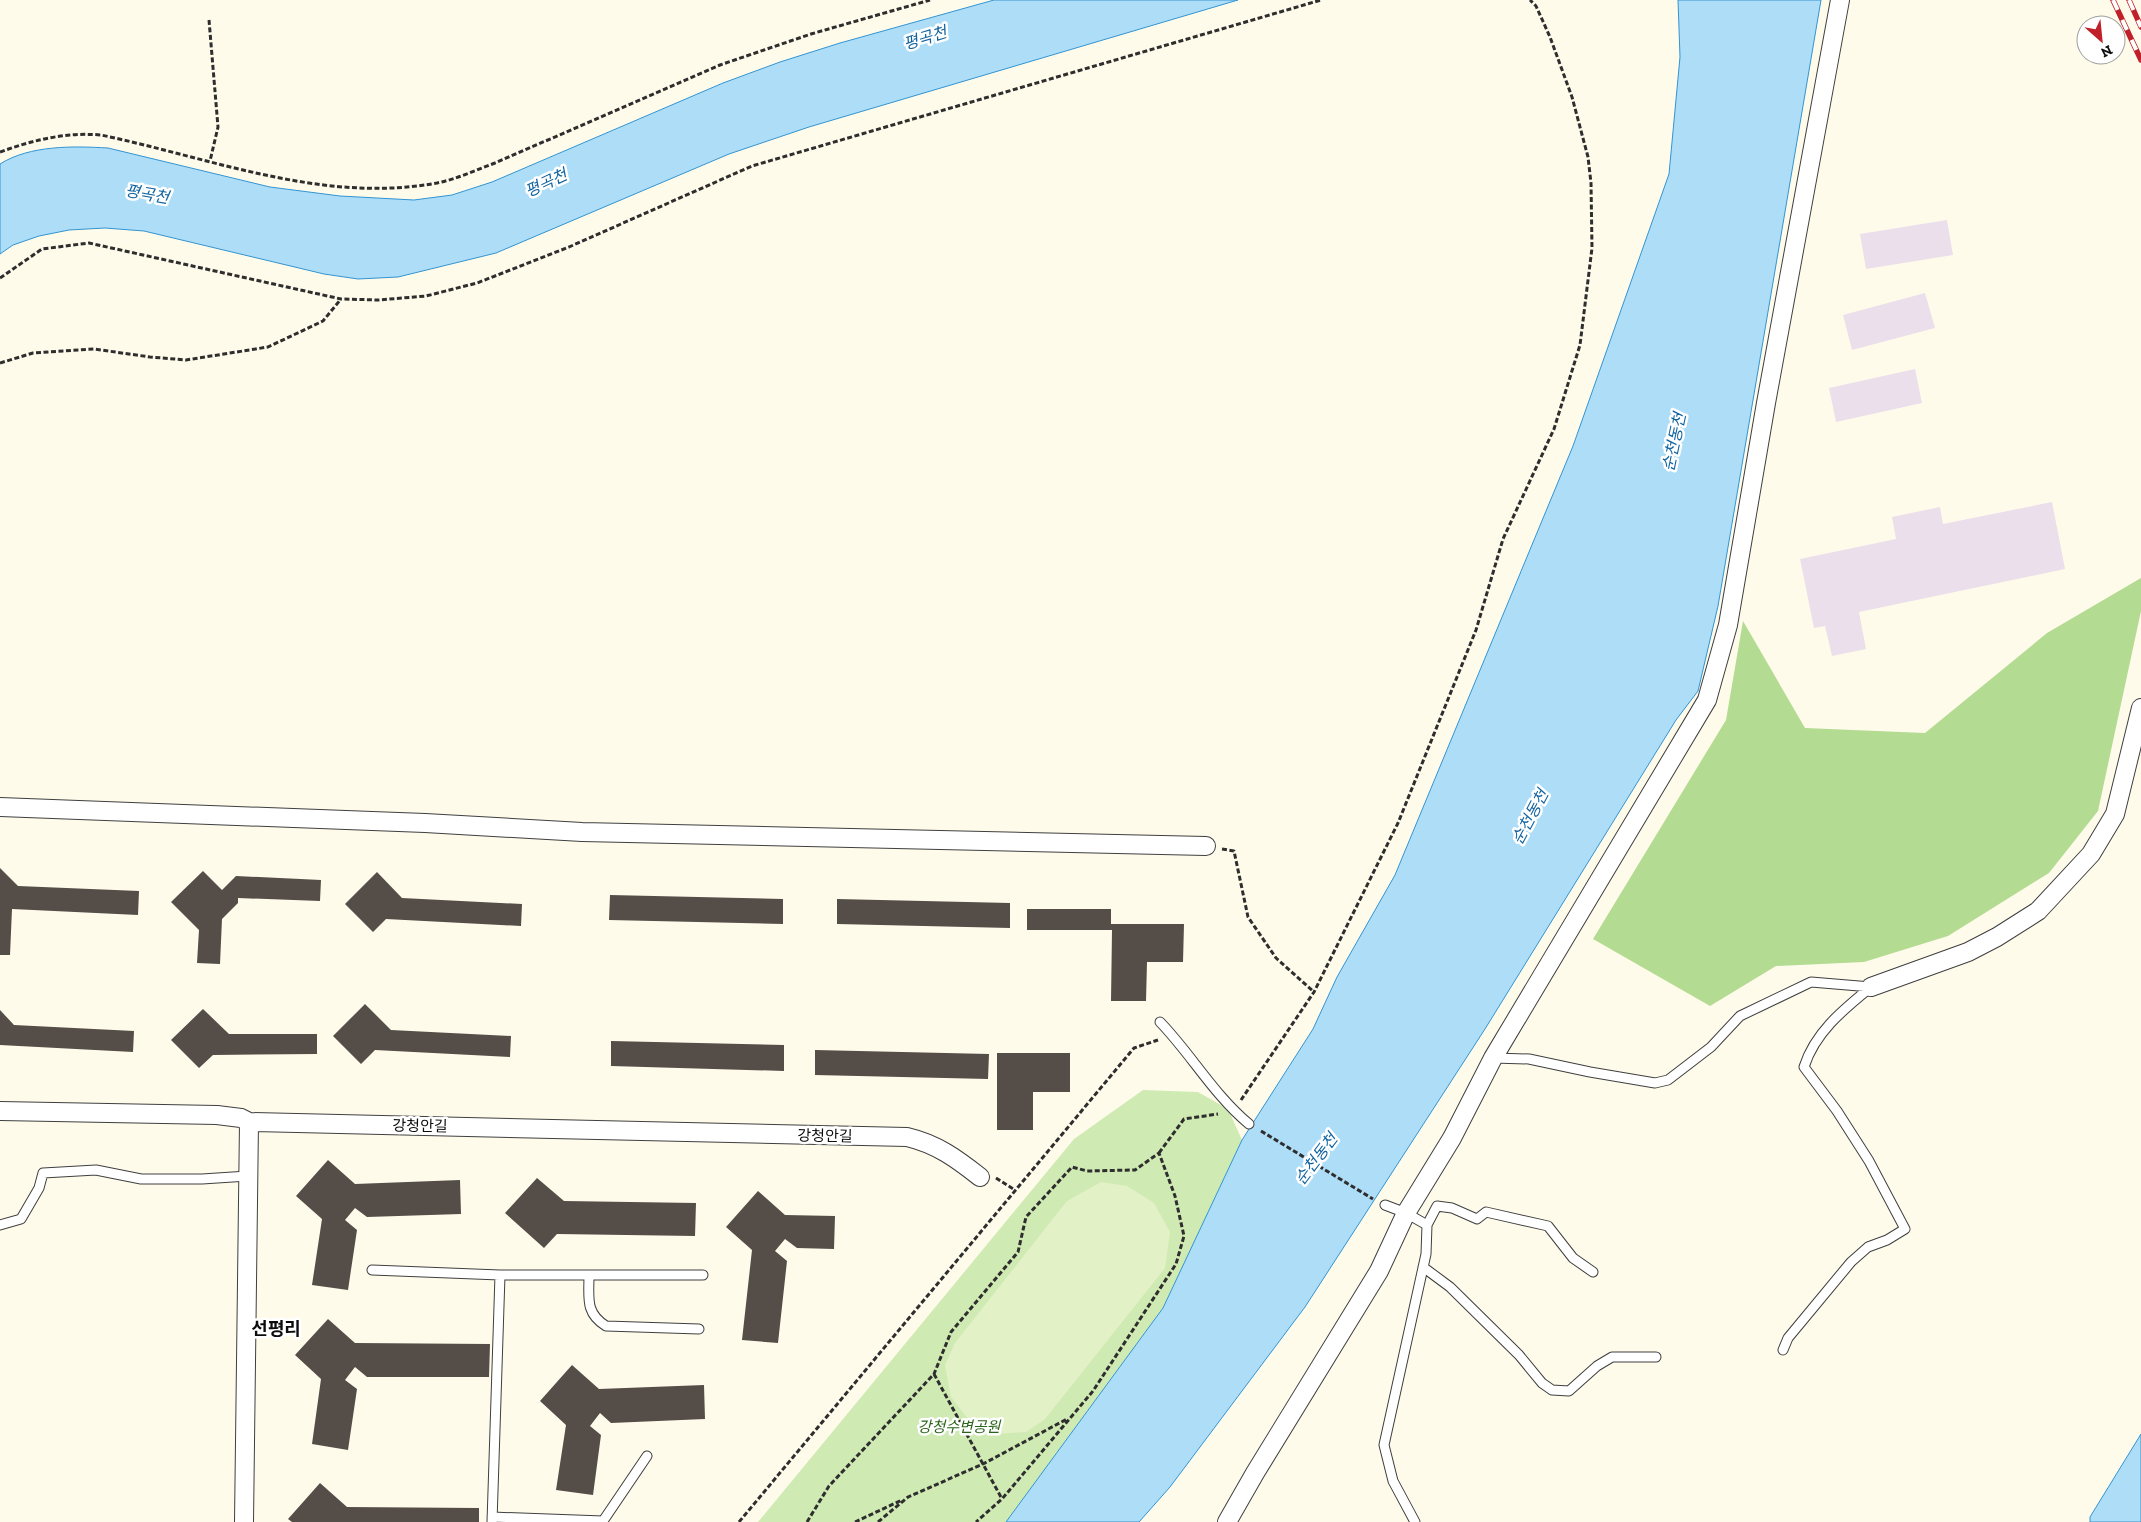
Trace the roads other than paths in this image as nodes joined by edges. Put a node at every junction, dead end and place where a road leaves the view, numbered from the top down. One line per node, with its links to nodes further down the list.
1 (1840, 0): 7 (street)
2 (2141, 708): 5 (street)
3 (0, 806): 4 (street)
4 (1206, 846)
5 (1871, 987): 7 (lane); 24 (lane)
6 (1160, 1022): 10 (lane)
7 (1493, 1058): 14 (street)
8 (0, 1111): 9 (street, 강청안길)
9 (249, 1122): 11 (street); 12 (street, 강청안길)
10 (1249, 1124)
11 (248, 1176): 15 (lane); 28 (street)
12 (980, 1177)
13 (1385, 1205): 14 (lane)
14 (1406, 1214): 16 (lane); 29 (street)
15 (0, 1225)
16 (1427, 1225): 17 (lane); 19 (lane)
17 (1423, 1266): 25 (lane); 30 (lane)
18 (372, 1270): 20 (lane)
19 (1593, 1272)
20 (500, 1275): 21 (lane); 27 (lane)
21 (589, 1275): 22 (lane); 23 (lane)
22 (703, 1275)
23 (699, 1329)
24 (1783, 1350)
25 (1656, 1357)
26 (647, 1456): 27 (lane)
27 (492, 1520)
28 (244, 1522)
29 (1227, 1522)
30 (1415, 1522)

